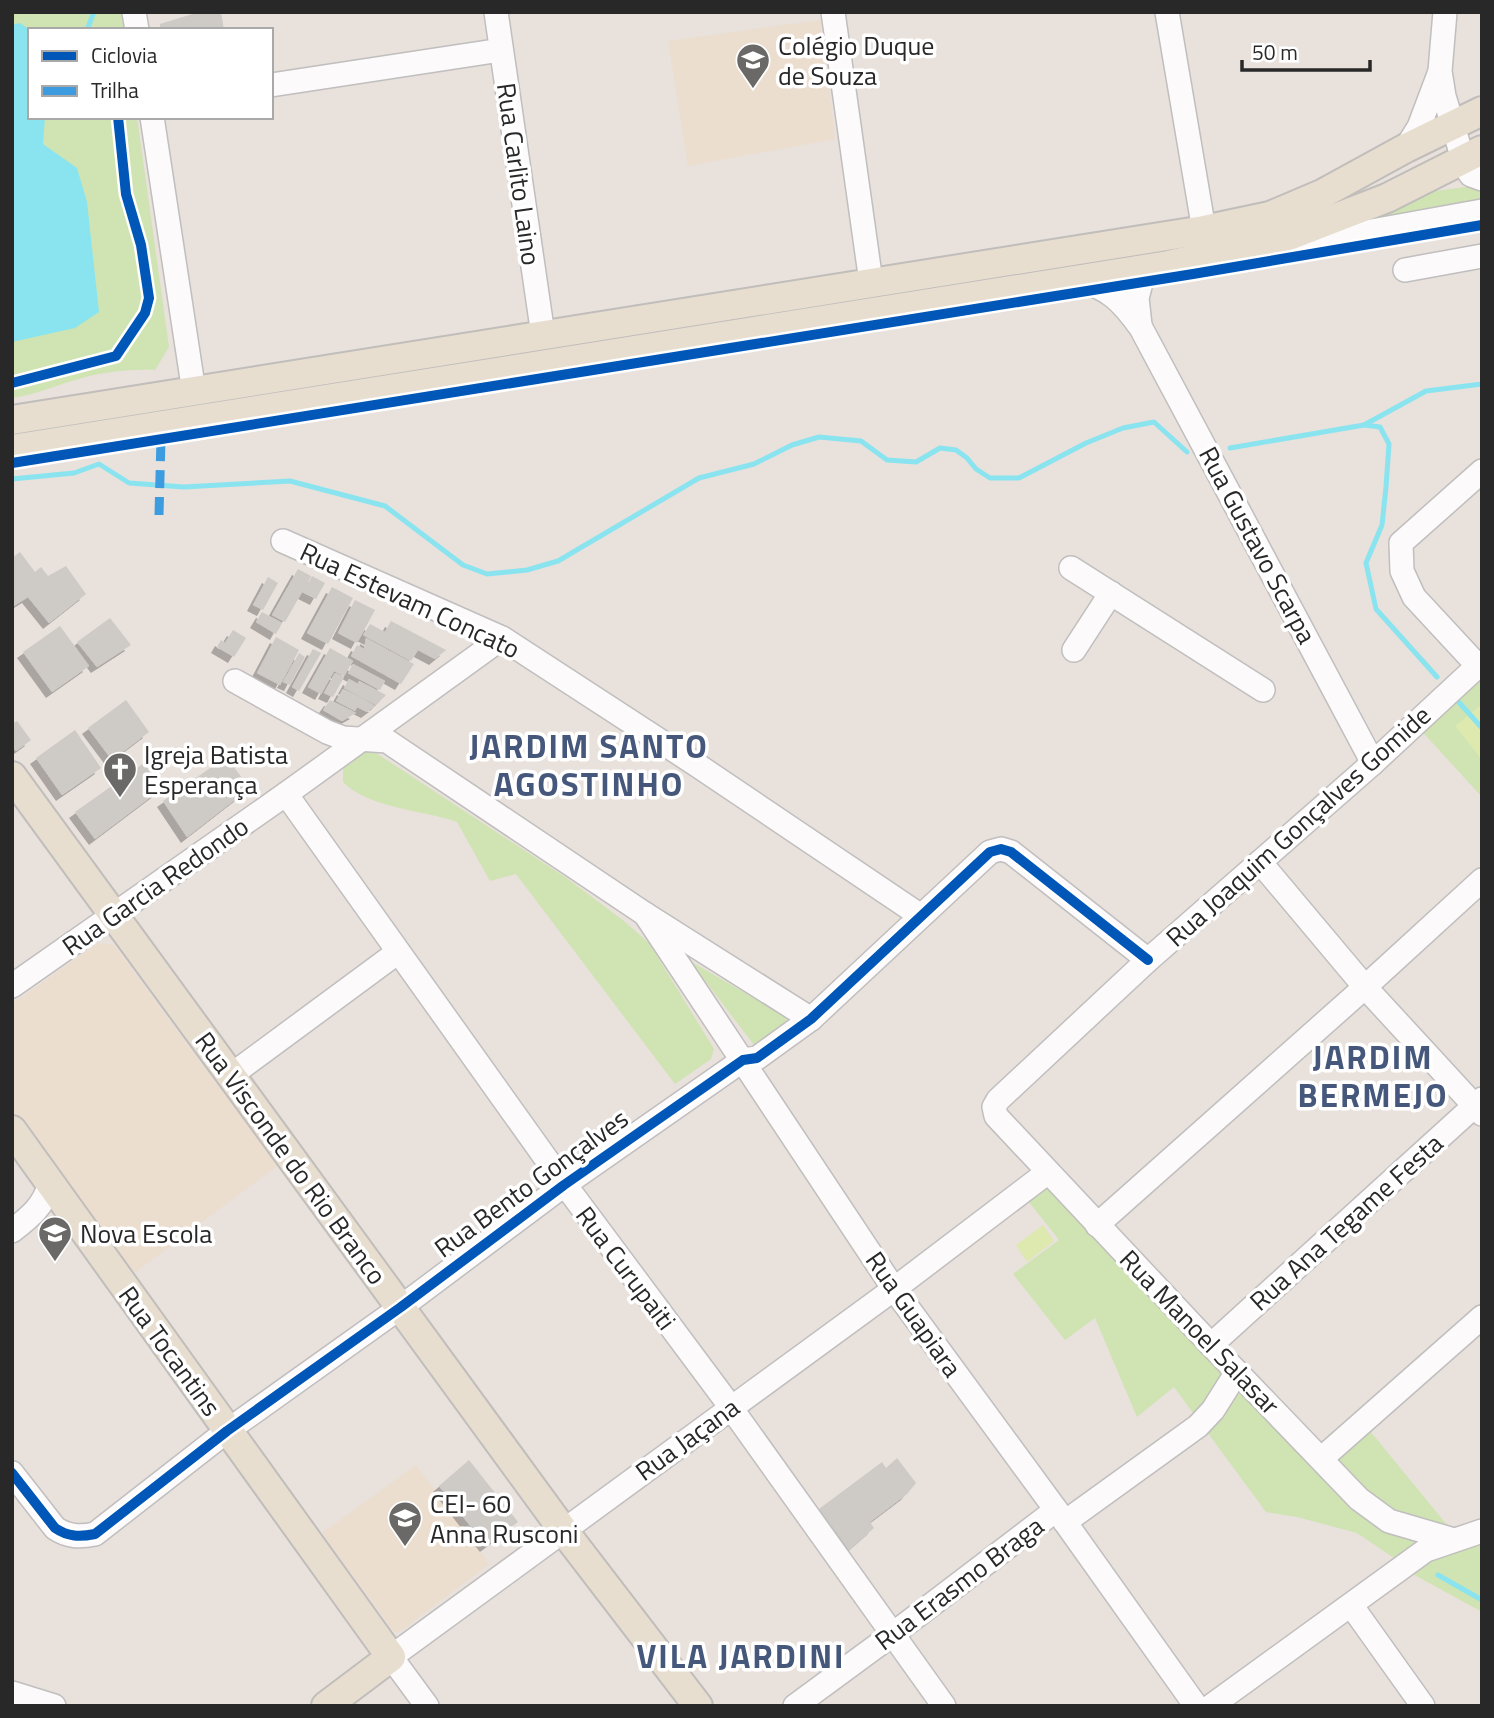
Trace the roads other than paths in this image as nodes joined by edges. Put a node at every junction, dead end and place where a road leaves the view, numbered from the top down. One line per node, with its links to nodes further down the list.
1 (496, 12): 5 (street, Rua Carlito Laino)
2 (832, 12): 19 (street)
3 (1167, 12): 14 (street)
4 (1444, 12): 6 (street)
5 (501, 50): 7 (street); 21 (street, Rua Carlito Laino)
6 (1440, 71): 10 (street); 11 (street)
7 (273, 85)
8 (1482, 111): 10 (main road)
9 (152, 119): 22 (street)
10 (1452, 125): 11 (main road); 12 (street)
11 (1406, 148): 14 (main road)
12 (1475, 163): 16 (main road)
13 (1482, 211): 16 (street)
14 (1203, 230): 19 (main road)
15 (1482, 257): 17 (street)
16 (1157, 267): 18 (main road); 20 (street, Rua Gustavo Scarpa)
17 (1405, 270)
18 (1075, 279): 20 (street, Rua Gustavo Scarpa); 24 (main road)
19 (871, 282): 21 (main road)
20 (1140, 328): 35 (street, Rua Gustavo Scarpa)
21 (543, 335): 22 (main road)
22 (194, 392): 23 (main road)
23 (12, 420)
24 (12, 449)
25 (1482, 471): 31 (street)
26 (283, 541): 29 (street, Rua Estevam Concato)
27 (1070, 568): 28 (street)
28 (1111, 593): 30 (street); 33 (street)
29 (502, 638): 34 (street, Rua Garcia Redondo); 42 (street, Rua Estevam Concato)
30 (1074, 650)
31 (1480, 664): 35 (street, Rua Joaquim Gonçalves Gomide)
32 (235, 681): 34 (street)
33 (1263, 690)
34 (362, 738): 37 (street, Rua Garcia Redondo); 40 (street)
35 (1373, 763): 38 (street, Rua Joaquim Gonçalves Gomide)
36 (15, 787): 41 (main road, Rua Visconde do Rio Branco)
37 (286, 794): 41 (street, Rua Garcia Redondo); 43 (street, Rua Curupaiti)
38 (1260, 862): 44 (street, Rua Joaquim Gonçalves Gomide); 46 (street)
39 (1482, 880): 46 (street)
40 (645, 914): 47 (street); 48 (street, Rua Guapiara)
41 (113, 915): 45 (street, Rua Garcia Redondo); 49 (main road, Rua Visconde do Rio Branco)
42 (921, 916): 44 (street, Rua Bento Gonçalves); 47 (street, Rua Bento Gonçalves)
43 (398, 952): 49 (street); 55 (street, Rua Curupaiti)
44 (1148, 960): 50 (street, Rua Joaquim Gonçalves Gomide)
45 (12, 986)
46 (1365, 987): 51 (street); 56 (street)
47 (811, 1019): 48 (street, Rua Bento Gonçalves)
48 (743, 1060): 55 (street, Rua Bento Gonçalves); 58 (street, Rua Guapiara)
49 (230, 1076): 59 (main road, Rua Visconde do Rio Branco)
50 (994, 1107): 53 (street, Rua Manoel Salasar)
51 (1479, 1107): 61 (street, Rua Ana Tegame Festa)
52 (12, 1130): 54 (main road, Rua Tocantins)
53 (1048, 1172): 56 (street, Rua Manoel Salasar); 58 (street, Rua Jaçana)
54 (50, 1183): 57 (street); 64 (main road, Rua Tocantins)
55 (564, 1185): 59 (street, Rua Bento Gonçalves); 63 (street, Rua Curupaiti)
56 (1097, 1225): 61 (street, Rua Manoel Salasar)
57 (12, 1231)
58 (894, 1289): 63 (street, Rua Jaçana); 67 (street, Rua Guapiara)
59 (401, 1307): 64 (street, Rua Bento Gonçalves); 68 (main road, Rua Visconde do Rio Branco)
60 (1482, 1317): 65 (street)
61 (1211, 1345): 62 (street, Rua Manoel Salasar)
62 (1237, 1372): 65 (street, Rua Manoel Salasar); 67 (street, Rua Erasmo Braga)
63 (730, 1407): 68 (street, Rua Jaçana); 72 (street, Rua Curupaiti)
64 (227, 1431): 66 (street, Rua Bento Gonçalves); 73 (main road, Rua Tocantins)
65 (1321, 1459): 70 (street, Rua Manoel Salasar)
66 (12, 1473)
67 (1060, 1516): 72 (street, Rua Erasmo Braga); 81 (street, Rua Guapiara)
68 (562, 1530): 73 (street, Rua Jaçana); 78 (main road, Rua Visconde do Rio Branco)
69 (1482, 1531): 70 (street)
70 (1426, 1541): 71 (street)
71 (1351, 1605): 82 (street); 83 (street)
72 (893, 1634): 79 (street, Rua Erasmo Braga); 80 (street, Rua Curupaiti)
73 (391, 1657): 76 (main road, Rua Jaçana); 77 (street, Rua Tocantins)
74 (12, 1693): 75 (street)
75 (54, 1706)
76 (327, 1706)
77 (427, 1706)
78 (698, 1706)
79 (795, 1706)
80 (944, 1706)
81 (1196, 1706)
82 (1211, 1706)
83 (1423, 1706)

